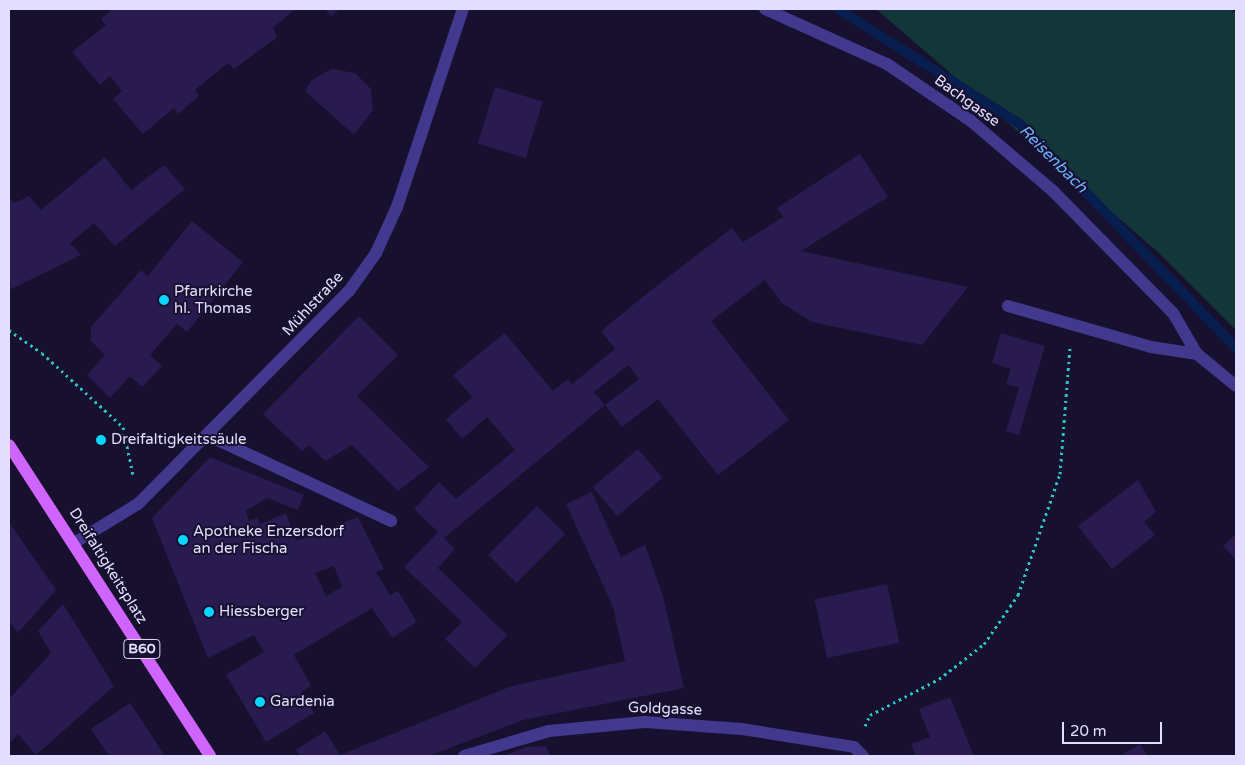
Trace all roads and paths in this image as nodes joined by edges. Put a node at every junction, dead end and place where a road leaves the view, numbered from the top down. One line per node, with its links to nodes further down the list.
1 (463, 9): 8 (street, Mühlstraße)
2 (765, 9): 6 (street, Bachgasse)
3 (1008, 306): 4 (street, Bachgasse)
4 (1077, 326): 6 (street, Bachgasse); 13 (path)
5 (9, 330): 10 (path)
6 (1196, 354): 7 (street, Bachgasse)
7 (1236, 386)
8 (209, 436): 10 (street, Mühlstraße); 11 (street)
9 (9, 444): 12 (main road, Dreifaltigkeitsplatz / B60)
10 (138, 504): 12 (street, Mühlstraße)
11 (391, 521)
12 (74, 542): 14 (main road, Dreifaltigkeitsplatz / B60)
13 (854, 746): 15 (street, Goldgasse); 16 (street)
14 (210, 756)
15 (464, 756)
16 (863, 756)

